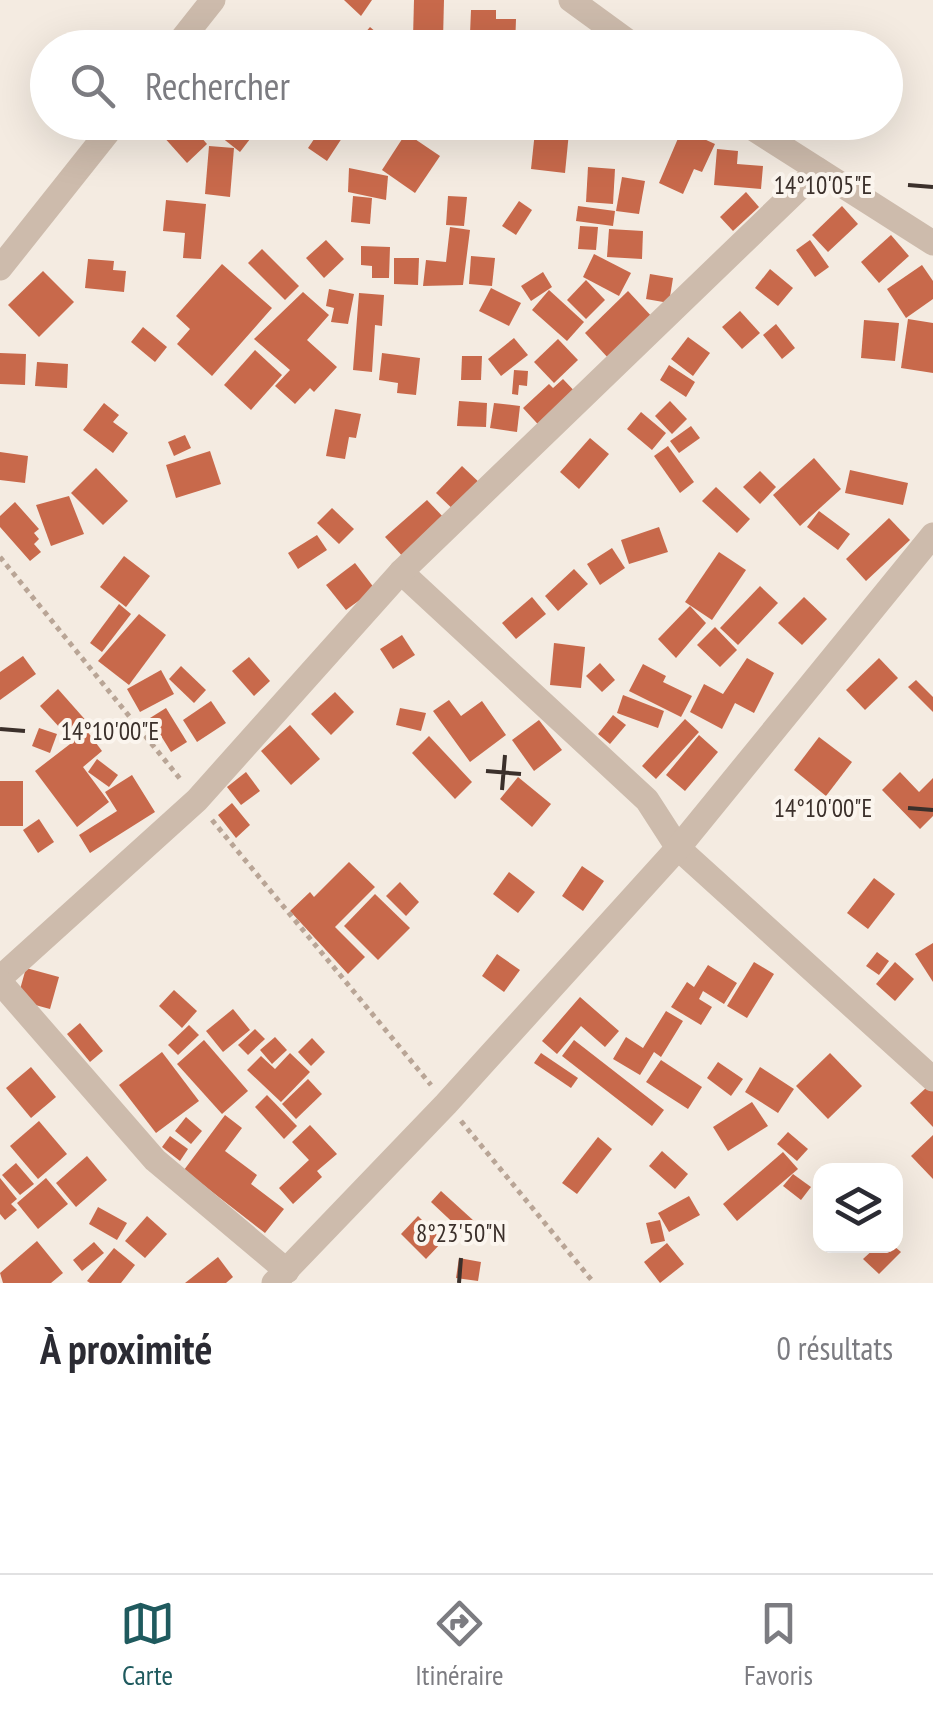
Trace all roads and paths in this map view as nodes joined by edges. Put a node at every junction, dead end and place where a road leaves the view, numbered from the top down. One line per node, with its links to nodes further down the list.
1 (213, 0): 3 (street)
2 (571, 0): 4 (street)
3 (190, 30)
4 (612, 30)
5 (102, 140): 9 (street)
6 (771, 140): 7 (street)
7 (818, 170): 8 (street); 12 (street)
8 (933, 243)
9 (0, 268)
10 (933, 535): 14 (street)
11 (0, 557): 13 (path)
12 (400, 572): 13 (street); 14 (street)
13 (197, 800): 15 (street); 17 (path)
14 (678, 848): 16 (street); 17 (street)
15 (0, 980): 18 (street)
16 (933, 1079)
17 (446, 1104): 18 (street); 19 (path)
18 (281, 1277)
19 (594, 1283)

